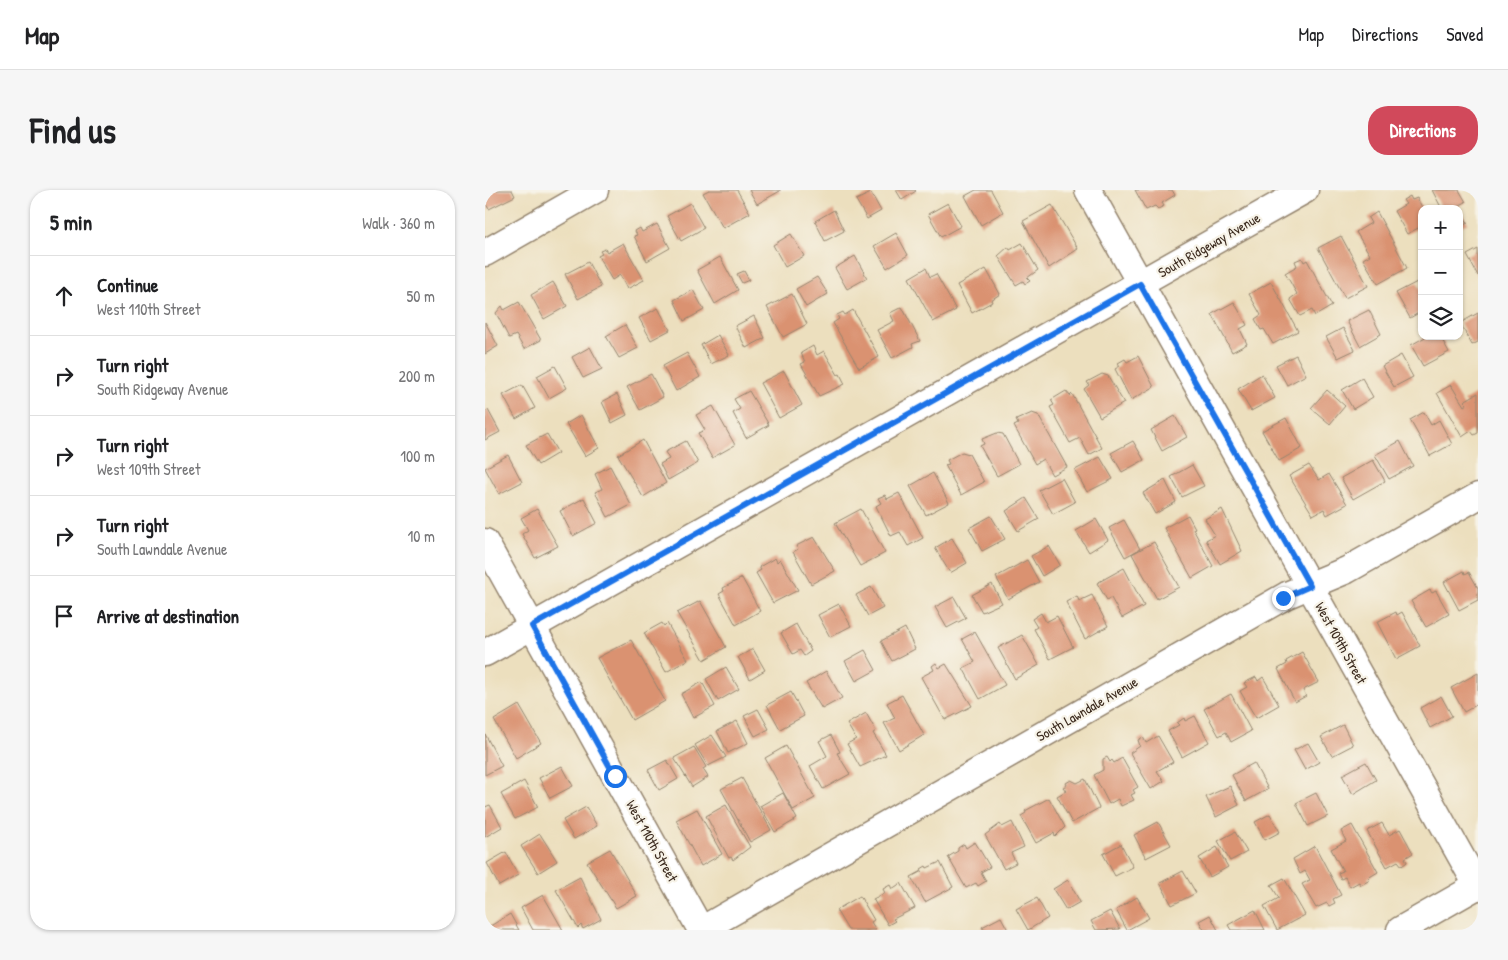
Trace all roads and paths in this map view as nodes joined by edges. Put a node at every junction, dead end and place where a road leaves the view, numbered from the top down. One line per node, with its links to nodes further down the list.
1 (595, 190): 4 (street)
2 (1088, 190): 5 (street, West 109th Street)
3 (1305, 190): 5 (street, South Ridgeway Avenue)
4 (485, 253)
5 (1140, 284): 8 (street, West 109th Street); 9 (street, South Ridgeway Avenue)
6 (1478, 496): 8 (street, South Lawndale Avenue)
7 (485, 542): 9 (street, West 110th Street)
8 (1310, 586): 11 (street, West 109th Street); 12 (street, South Lawndale Avenue)
9 (532, 626): 10 (street, South Ridgeway Avenue); 12 (street, West 110th Street)
10 (485, 653)
11 (1478, 886): 13 (street)
12 (701, 930)
13 (1400, 930)

